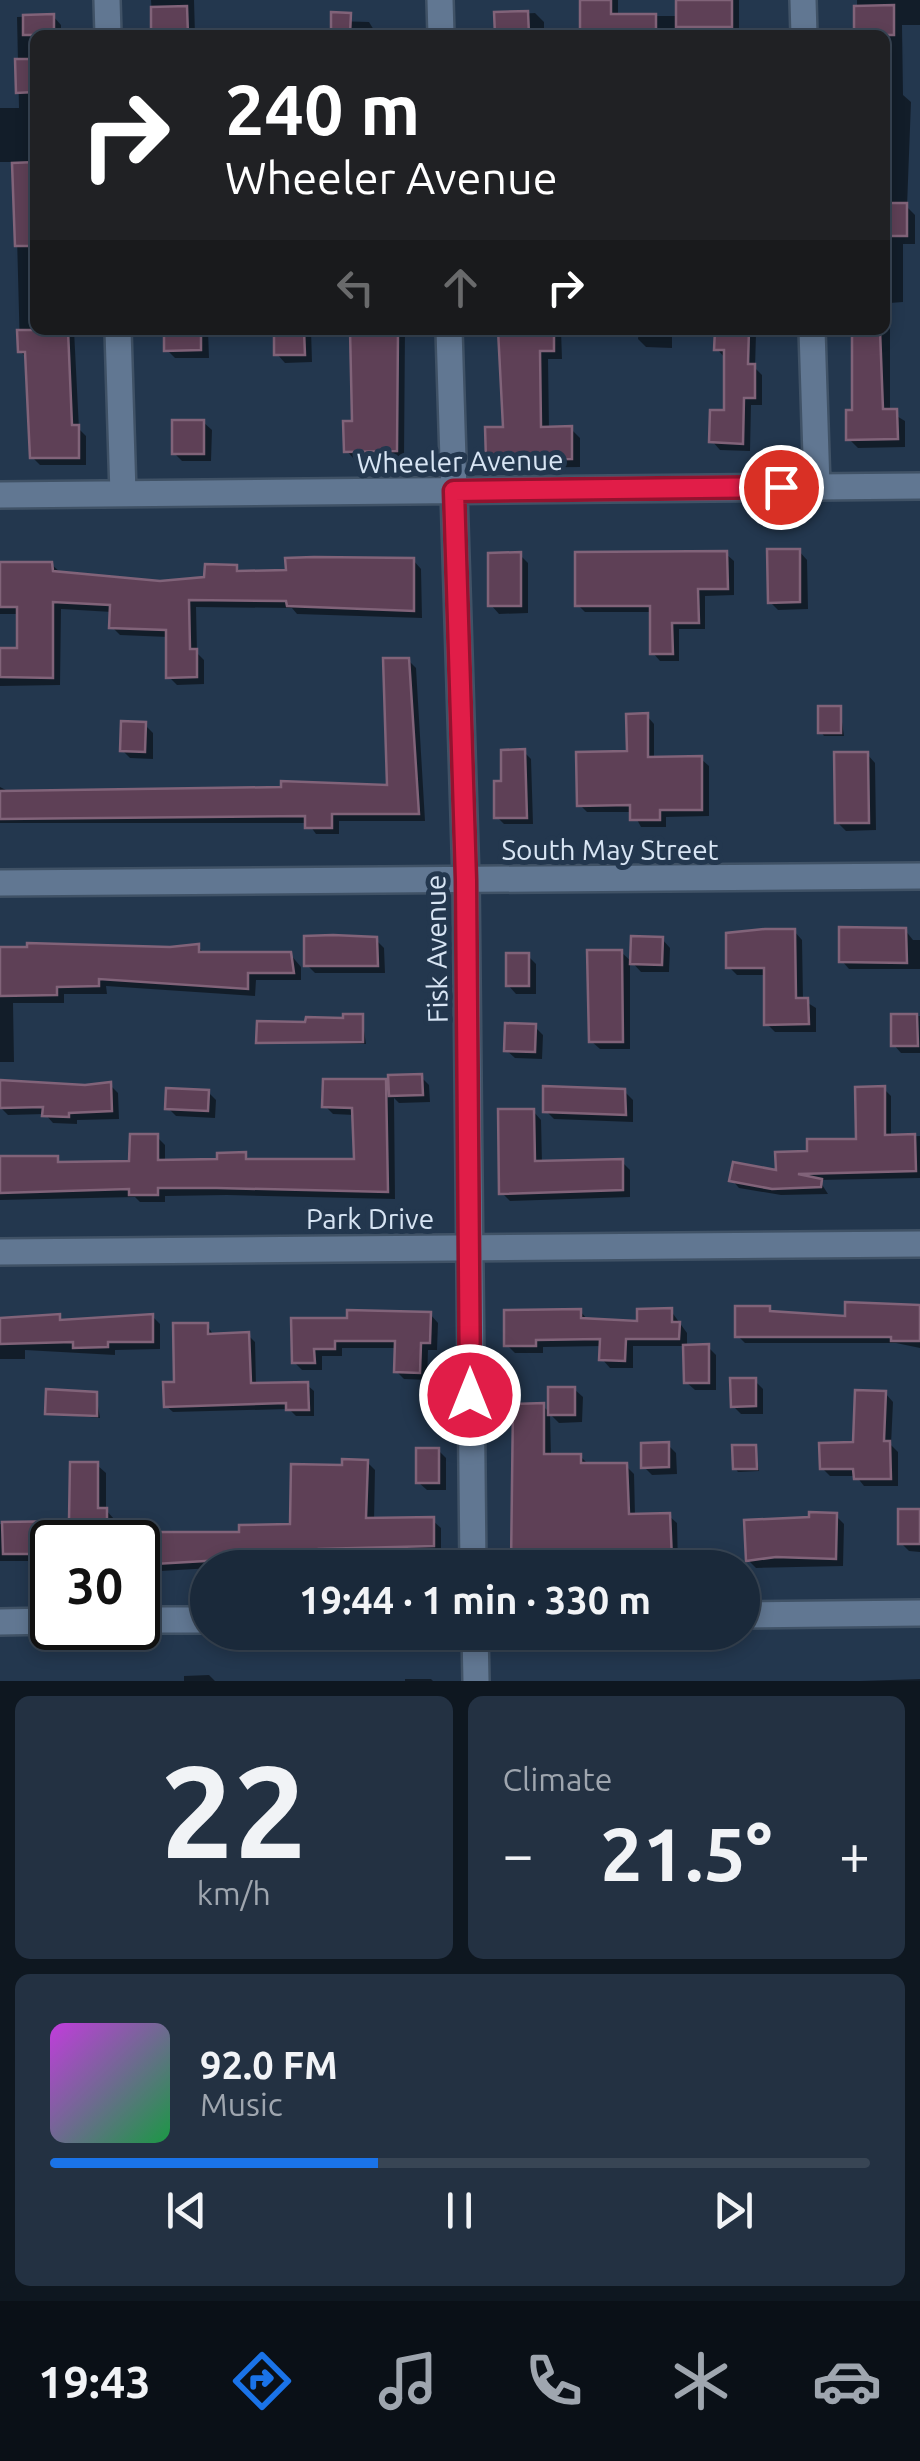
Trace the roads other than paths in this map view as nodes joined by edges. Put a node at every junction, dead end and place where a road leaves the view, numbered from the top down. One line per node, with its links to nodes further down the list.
1 (107, 0): 4 (street)
2 (440, 0): 5 (street)
3 (803, 0): 6 (street)
4 (108, 30)
5 (441, 30)
6 (804, 30)
7 (118, 335): 13 (street)
8 (449, 335): 12 (street, Fisk Avenue)
9 (812, 335): 11 (street)
10 (920, 486): 11 (street, Wheeler Avenue)
11 (817, 487): 12 (street, Wheeler Avenue)
12 (454, 491): 13 (street, Wheeler Avenue); 16 (street, Fisk Avenue)
13 (123, 494): 14 (street, Wheeler Avenue)
14 (0, 495)
15 (920, 876): 16 (street, South May Street)
16 (466, 880): 17 (street, South May Street); 19 (street, Fisk Avenue)
17 (0, 884)
18 (920, 1244): 19 (street, Park Drive)
19 (470, 1248): 20 (street, Park Drive); 21 (street, Fisk Avenue)
20 (0, 1252)
21 (474, 1550)
22 (920, 1613): 23 (street)
23 (760, 1615)
24 (160, 1620): 25 (street)
25 (190, 1620)
26 (30, 1621): 27 (street)
27 (0, 1622)
28 (475, 1650): 29 (street)
29 (476, 1681)

